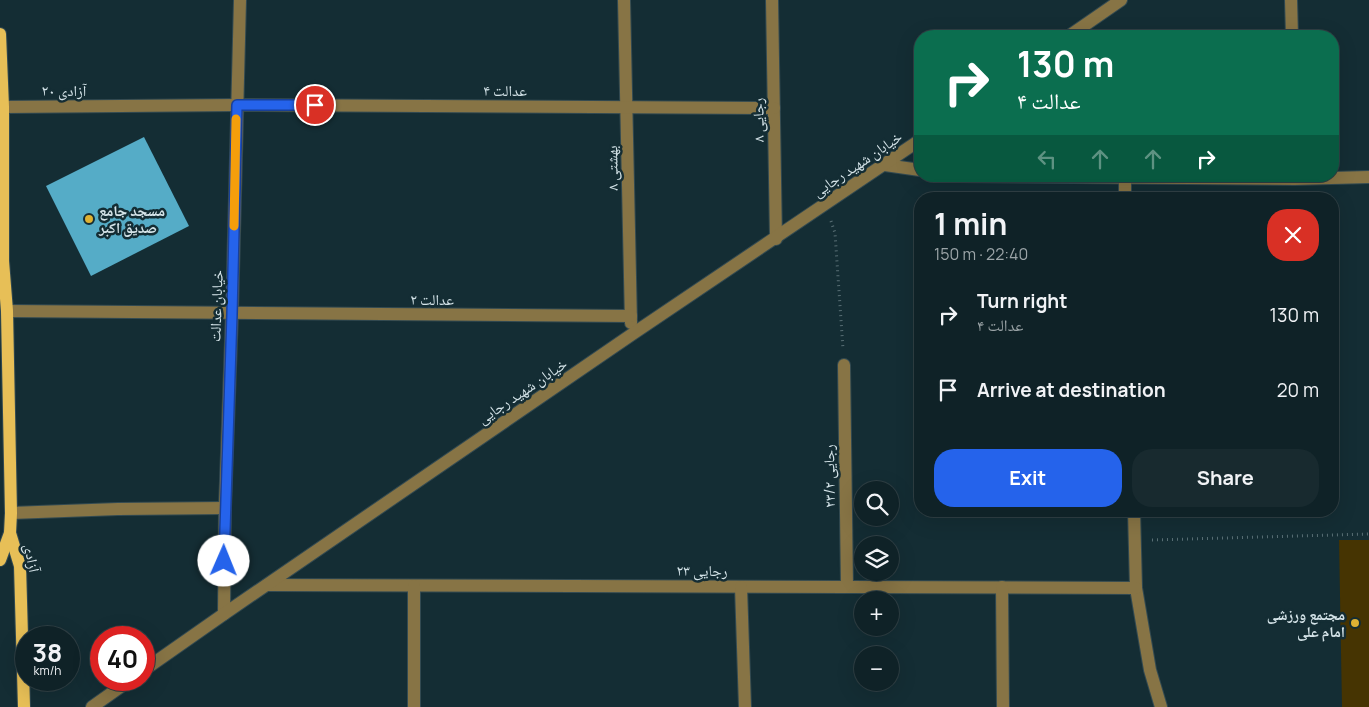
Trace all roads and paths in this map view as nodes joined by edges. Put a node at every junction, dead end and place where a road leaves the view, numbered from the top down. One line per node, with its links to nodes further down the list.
1 (240, 0): 9 (street, خیابان عدالت)
2 (624, 0): 12 (street, بهشتی ۸)
3 (772, 0): 13 (street, رجایی ۸)
4 (1121, 0): 6 (street)
5 (1291, 0): 7 (street)
6 (1078, 30)
7 (1292, 30)
8 (0, 34): 11 (main road)
9 (237, 105): 10 (street, عدالت ۴); 12 (street, عدالت ۴); 23 (street, خیابان عدالت)
10 (126, 106): 11 (street, آزادی ۲۰)
11 (3, 107): 21 (main road)
12 (626, 107): 13 (street, عدالت ۴); 24 (street, بهشتی ۸)
13 (774, 108): 20 (street, رجایی ۸)
14 (914, 144): 15 (street, خیابان شهید رجایی)
15 (885, 165): 16 (street); 19 (street, خیابان شهید رجایی)
16 (914, 169)
17 (1339, 177): 18 (street)
18 (1369, 177)
19 (825, 206): 20 (street, خیابان شهید رجایی); 26 (path)
20 (776, 239): 25 (street, خیابان شهید رجایی)
21 (2, 261): 22 (main road)
22 (7, 311): 23 (street, عدالت ۲); 27 (main road)
23 (232, 314): 24 (street, عدالت ۲); 28 (street, خیابان عدالت)
24 (631, 316): 25 (street, بهشتی ۸)
25 (631, 335): 35 (street, خیابان شهید رجایی)
26 (844, 365): 38 (street, رجایی ۲۳/۲)
27 (5, 495): 29 (main road)
28 (225, 508): 29 (street); 41 (street, خیابان عدالت)
29 (11, 513): 31 (main road)
30 (1134, 517): 33 (street)
31 (10, 534): 34 (main road, آزادی); 44 (main road, آزادی)
32 (1369, 534): 33 (path)
33 (1134, 541): 40 (street)
34 (0, 560)
35 (267, 585): 36 (street, رجایی ۲۳); 41 (street, خیابان شهید رجایی)
36 (414, 586): 37 (street, رجایی ۲۳); 46 (street)
37 (741, 587): 38 (street, رجایی ۲۳); 47 (street)
38 (847, 587): 39 (street, رجایی ۲۳)
39 (1002, 587): 40 (street, رجایی ۲۳); 48 (street)
40 (1136, 588): 49 (street)
41 (224, 614): 42 (street, خیابان شهید رجایی)
42 (155, 662)
43 (115, 691): 45 (street)
44 (24, 707)
45 (92, 707)
46 (414, 707)
47 (745, 707)
48 (1003, 707)
49 (1161, 707)

